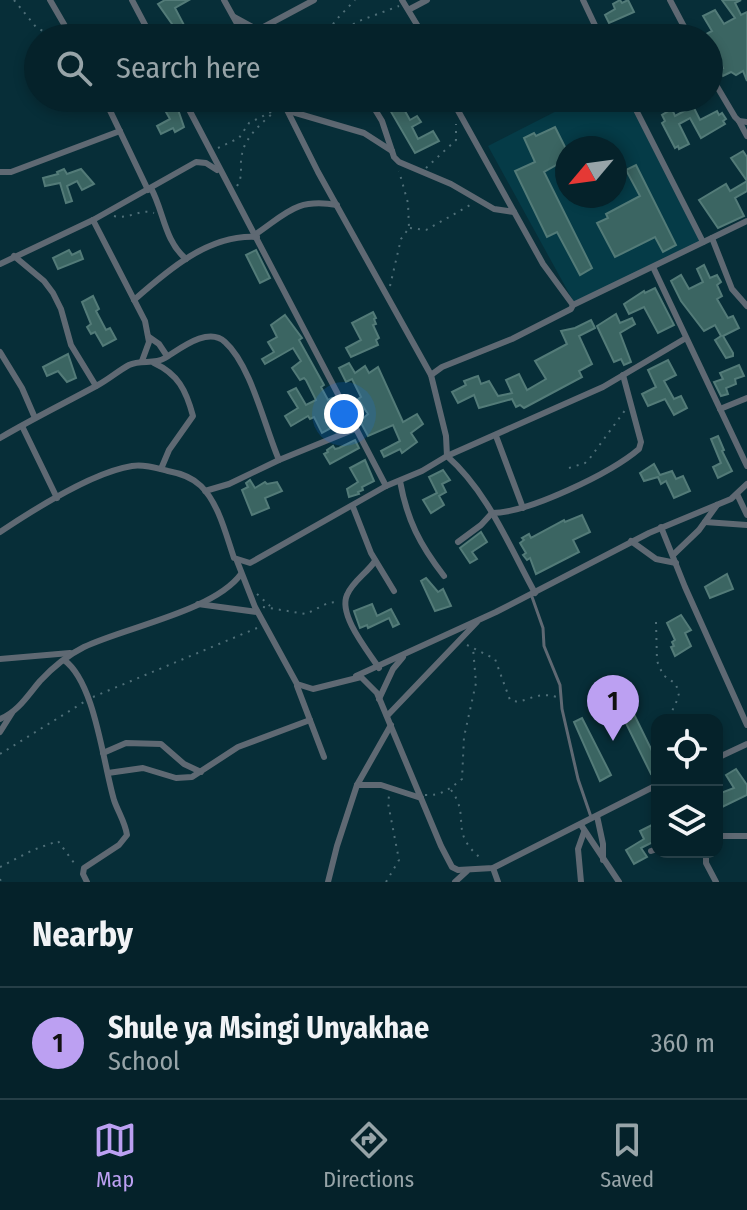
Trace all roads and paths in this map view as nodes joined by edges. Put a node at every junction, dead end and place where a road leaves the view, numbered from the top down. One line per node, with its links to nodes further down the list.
1 (14, 0): 12 (path)
2 (50, 0): 13 (street)
3 (132, 0): 14 (street)
4 (224, 0): 11 (street)
5 (314, 0): 17 (street)
6 (355, 0): 18 (path)
7 (427, 0): 10 (street)
8 (583, 0): 21 (street)
9 (674, 1): 22 (street)
10 (404, 3): 19 (path); 20 (street)
11 (234, 17): 15 (street); 16 (street)
12 (34, 24)
13 (64, 24)
14 (145, 24)
15 (238, 24)
16 (247, 24)
17 (269, 24)
18 (333, 24)
19 (355, 24)
20 (417, 24)
21 (594, 24)
22 (684, 24)
23 (723, 100): 34 (street)
24 (111, 112): 35 (street)
25 (190, 112): 38 (street)
26 (273, 112): 38 (path)
27 (274, 112): 44 (path)
28 (290, 112): 45 (street)
29 (292, 112): 37 (street)
30 (377, 112): 37 (street)
31 (459, 112): 47 (street)
32 (637, 112): 55 (street)
33 (456, 120): 41 (path)
34 (743, 122): 36 (street)
35 (120, 131): 42 (street); 43 (street)
36 (747, 136)
37 (392, 151): 39 (street)
38 (209, 153): 40 (street)
39 (399, 162): 41 (street); 52 (path)
40 (219, 171): 43 (street); 44 (street)
41 (423, 171): 46 (street)
42 (0, 172)
43 (149, 189): 48 (street); 49 (street)
44 (233, 194): 53 (street)
45 (337, 205): 53 (street); 60 (street)
46 (486, 205): 47 (street); 52 (path)
47 (514, 212): 62 (street)
48 (105, 214): 49 (path); 50 (street)
49 (162, 218): 57 (street)
50 (93, 220): 56 (street); 61 (street)
51 (747, 221): 54 (street)
52 (409, 228): 60 (path)
53 (257, 235): 57 (street); 79 (street)
54 (712, 238): 55 (street); 63 (street)
55 (703, 242): 59 (street)
56 (14, 256): 58 (street); 73 (street)
57 (186, 259): 61 (street)
58 (0, 264)
59 (653, 267): 62 (street); 65 (street)
60 (386, 295): 71 (street)
61 (134, 300): 64 (street)
62 (573, 305): 71 (street)
63 (747, 306)
64 (149, 337): 67 (street); 68 (street)
65 (686, 338): 72 (street); 76 (street)
66 (0, 352): 70 (street)
67 (167, 356): 69 (street); 83 (street)
68 (142, 361): 69 (street); 73 (street)
69 (152, 362): 86 (street)
70 (4, 366): 77 (street)
71 (431, 375): 82 (street)
72 (623, 375): 75 (street); 80 (street)
73 (96, 386): 77 (street)
74 (747, 398): 76 (street)
75 (630, 405): 85 (path); 95 (street)
76 (720, 409): 84 (street)
77 (35, 418): 78 (street)
78 (22, 426): 81 (street); 92 (street)
79 (355, 429): 83 (street); 89 (street)
80 (496, 436): 82 (street); 95 (street)
81 (0, 438)
82 (447, 456): 87 (street); 96 (street)
83 (279, 460): 90 (street)
84 (747, 466)
85 (569, 468)
86 (161, 469): 90 (street); 92 (street)
87 (400, 481): 89 (street); 109 (street)
88 (747, 484): 91 (street)
89 (386, 486): 94 (street)
90 (205, 491): 105 (street)
91 (737, 494): 93 (street); 97 (street)
92 (57, 498): 101 (street)
93 (717, 505): 98 (street); 100 (street)
94 (353, 507): 105 (street); 106 (street)
95 (523, 508): 96 (street)
96 (492, 513): 103 (street); 112 (street)
97 (747, 515)
98 (705, 522): 99 (street); 104 (street)
99 (747, 525)
100 (661, 527): 102 (street); 104 (street)
101 (0, 532)
102 (631, 541): 107 (street); 112 (street)
103 (458, 542)
104 (673, 555): 107 (street)
105 (237, 561): 108 (street)
106 (375, 561): 111 (street); 115 (street)
107 (676, 563): 139 (street)
108 (241, 574): 110 (street); 114 (street)
109 (444, 576)
110 (247, 586): 113 (street); 116 (path)
111 (394, 591)
112 (533, 594): 118 (street); 131 (lane)
113 (253, 603): 116 (path); 117 (street)
114 (198, 604): 117 (street); 124 (street)
115 (345, 607): 116 (path); 127 (street)
116 (273, 608)
117 (257, 612): 120 (street)
118 (479, 620): 121 (street); 123 (street)
119 (656, 622): 134 (path)
120 (264, 625): 129 (street); 132 (path)
121 (457, 640): 122 (path); 135 (street)
122 (473, 648): 131 (path); 151 (path)
123 (409, 652): 127 (street); 130 (street)
124 (73, 653): 125 (street); 126 (street)
125 (0, 659)
126 (64, 660): 132 (street); 133 (street)
127 (379, 668): 128 (street)
128 (349, 678): 129 (street); 130 (street)
129 (296, 682): 137 (street)
130 (379, 699): 135 (street)
131 (562, 699): 153 (lane)
132 (88, 700): 142 (street); 143 (path)
133 (12, 713): 136 (street); 140 (street)
134 (671, 714)
135 (387, 716): 138 (street)
136 (0, 719)
137 (310, 720): 145 (street); 146 (street)
138 (391, 725): 148 (street); 152 (street)
139 (747, 725)
140 (0, 732)
141 (747, 744): 144 (street)
142 (103, 753): 146 (street); 147 (street)
143 (0, 754)
144 (723, 755)
145 (324, 757)
146 (201, 772): 147 (street)
147 (108, 773): 162 (street)
148 (357, 785): 150 (street); 164 (street)
149 (655, 786): 153 (street)
150 (393, 788): 152 (street); 165 (path)
151 (450, 789): 152 (path); 160 (path)
152 (420, 796): 161 (street)
153 (594, 818): 154 (street); 158 (street)
154 (582, 828): 158 (street); 160 (street); 168 (street)
155 (723, 836): 156 (street)
156 (747, 836)
157 (706, 858): 170 (street)
158 (603, 860): 169 (street)
159 (0, 867): 162 (path)
160 (492, 868): 161 (street); 167 (street)
161 (468, 870): 166 (street)
162 (83, 874): 163 (street)
163 (87, 882)
164 (328, 882)
165 (386, 882)
166 (455, 882)
167 (498, 882)
168 (581, 882)
169 (619, 882)
170 (716, 882)

